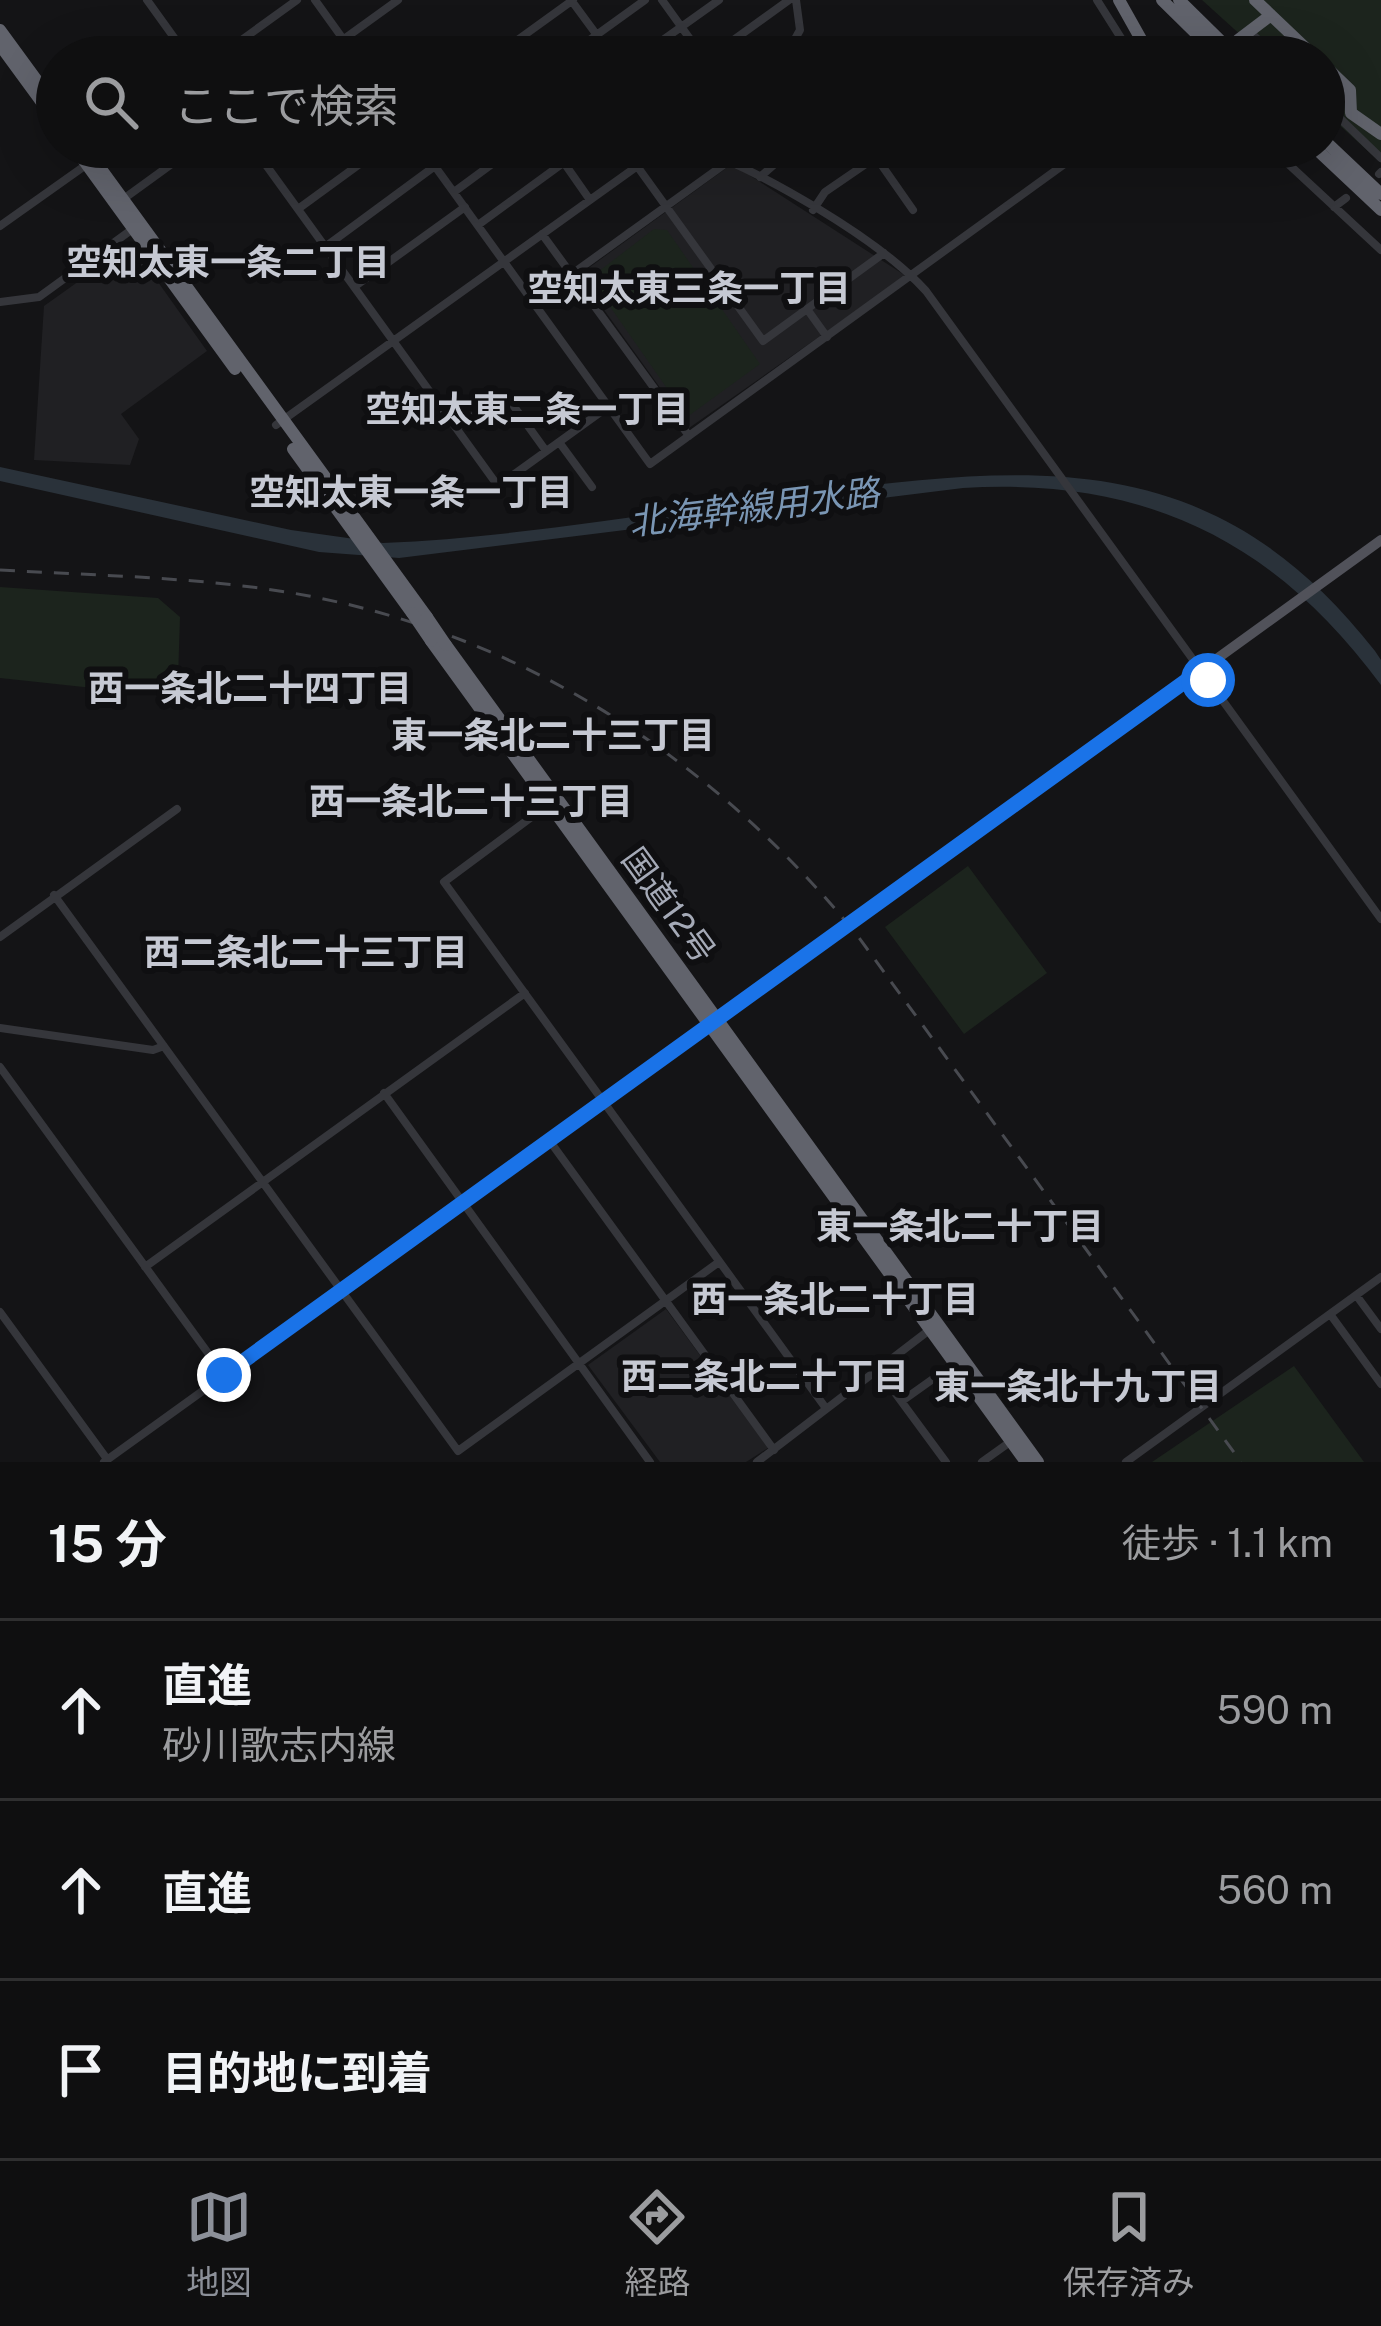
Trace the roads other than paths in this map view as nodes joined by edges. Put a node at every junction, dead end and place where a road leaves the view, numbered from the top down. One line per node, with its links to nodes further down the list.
1 (147, 0): 19 (street)
2 (297, 0): 20 (street)
3 (315, 0): 21 (street)
4 (398, 0): 22 (street)
5 (572, 0): 18 (street); 23 (street)
6 (646, 0): 18 (street)
7 (662, 0): 16 (street)
8 (718, 0): 16 (street)
9 (793, 0): 26 (street); 27 (street)
10 (1097, 0): 28 (street)
11 (1119, 0): 29 (highway)
12 (1162, 0): 30 (highway)
13 (1179, 0): 31 (highway)
14 (1255, 0): 15 (highway)
15 (1271, 15): 32 (highway); 33 (highway)
16 (681, 27): 24 (street); 25 (street)
17 (0, 30): 35 (highway)
18 (597, 35)
19 (173, 36)
20 (247, 36)
21 (341, 36)
22 (349, 36)
23 (523, 36)
24 (668, 36)
25 (689, 36)
26 (739, 36)
27 (797, 36)
28 (1120, 36)
29 (1139, 36)
30 (1199, 36)
31 (1216, 36)
32 (1244, 36)
33 (1294, 36)
34 (0, 45): 37 (highway)
35 (36, 79)
36 (1346, 86): 38 (highway); 41 (highway)
37 (36, 94)
38 (1345, 98)
39 (1345, 110): 42 (highway)
40 (1345, 124): 43 (street)
41 (1381, 134)
42 (1381, 146)
43 (1381, 158)
44 (1345, 160): 67 (highway)
45 (66, 168): 79 (street)
46 (96, 168): 70 (highway, 国道12号)
47 (166, 168): 70 (street)
48 (268, 168): 74 (street)
49 (354, 168): 74 (street)
50 (432, 168): 82 (street)
51 (436, 168): 66 (street)
52 (487, 168): 66 (street)
53 (557, 168): 78 (street)
54 (568, 168): 69 (street)
55 (634, 168): 69 (street)
56 (638, 168): 71 (street)
57 (720, 168): 71 (street)
58 (745, 168): 65 (street)
59 (770, 168): 65 (street)
60 (860, 168): 75 (street)
61 (884, 168): 76 (street)
62 (1059, 168): 87 (street)
63 (1292, 168): 73 (street)
64 (1336, 168): 77 (highway)
65 (760, 177): 75 (street)
66 (454, 192): 72 (street)
67 (1381, 194)
68 (1346, 198): 73 (street)
69 (590, 200): 81 (street)
70 (119, 202): 80 (highway, 国道12号)
71 (666, 206): 86 (street); 90 (street)
72 (464, 207): 78 (street); 88 (street)
73 (1334, 207): 83 (street)
74 (298, 208): 82 (street)
75 (813, 210): 84 (street)
76 (913, 210)
77 (1381, 210)
78 (478, 225): 85 (street)
79 (0, 226)
80 (136, 226): 89 (street); 94 (highway, 国道12号)
81 (542, 235): 85 (street); 86 (street)
82 (325, 247): 88 (street)
83 (1381, 250)
84 (884, 254): 87 (street); 90 (street)
85 (503, 261): 92 (street); 93 (street)
86 (572, 274): 96 (street)
87 (912, 276): 91 (street); 102 (street)
88 (355, 287): 92 (street)
89 (0, 302)
90 (807, 309): 91 (street)
91 (827, 337): 96 (street)
92 (393, 341): 94 (street); 95 (street)
93 (609, 406): 96 (street); 97 (street)
94 (280, 423): 101 (highway, 国道12号)
95 (456, 428): 98 (street); 98 (street)
96 (689, 436)
97 (559, 442): 98 (street); 99 (street)
98 (546, 451)
99 (592, 487)
100 (1381, 540): 102 (main road)
101 (383, 567): 103 (highway, 国道12号, bridge); 109 (highway, 国道12号, bridge)
102 (1201, 670): 106 (street); 109 (main road, bridge)
103 (549, 804): 108 (street); 109 (highway, 国道12号)
104 (176, 808): 105 (street)
105 (54, 896): 107 (street); 111 (street)
106 (1381, 919)
107 (0, 937)
108 (525, 993): 113 (street); 114 (street)
109 (714, 1023): 114 (street); 126 (highway, 国道12号)
110 (0, 1028): 111 (street)
111 (164, 1046): 116 (street)
112 (0, 1066): 119 (street)
113 (384, 1094): 116 (street); 117 (street)
114 (603, 1101): 115 (street); 118 (street)
115 (549, 1140): 117 (street); 123 (street)
116 (263, 1183): 119 (street); 121 (street)
117 (461, 1203): 121 (street); 129 (street)
118 (719, 1262): 123 (street); 134 (street)
119 (146, 1267): 131 (street)
120 (1381, 1277): 122 (street)
121 (341, 1290): 129 (street); 131 (street)
122 (1356, 1295): 125 (street); 127 (street)
123 (666, 1300): 129 (street); 136 (street)
124 (0, 1312): 137 (street)
125 (1330, 1314): 132 (street); 144 (street)
126 (933, 1327): 128 (highway, 国道12号); 130 (street)
127 (1381, 1329)
128 (958, 1361): 133 (street); 135 (highway, 国道12号)
129 (578, 1363): 138 (street)
130 (876, 1367): 133 (street); 134 (street)
131 (224, 1375): 137 (street)
132 (1381, 1384)
133 (902, 1401): 140 (street)
134 (825, 1407): 136 (street)
135 (1015, 1438): 141 (street); 142 (highway, 国道12号); 143 (highway, 国道12号)
136 (774, 1450): 139 (street)
137 (105, 1461)
138 (650, 1462)
139 (758, 1462)
140 (946, 1462)
141 (982, 1462)
142 (1026, 1462)
143 (1038, 1462)
144 (1126, 1462)

